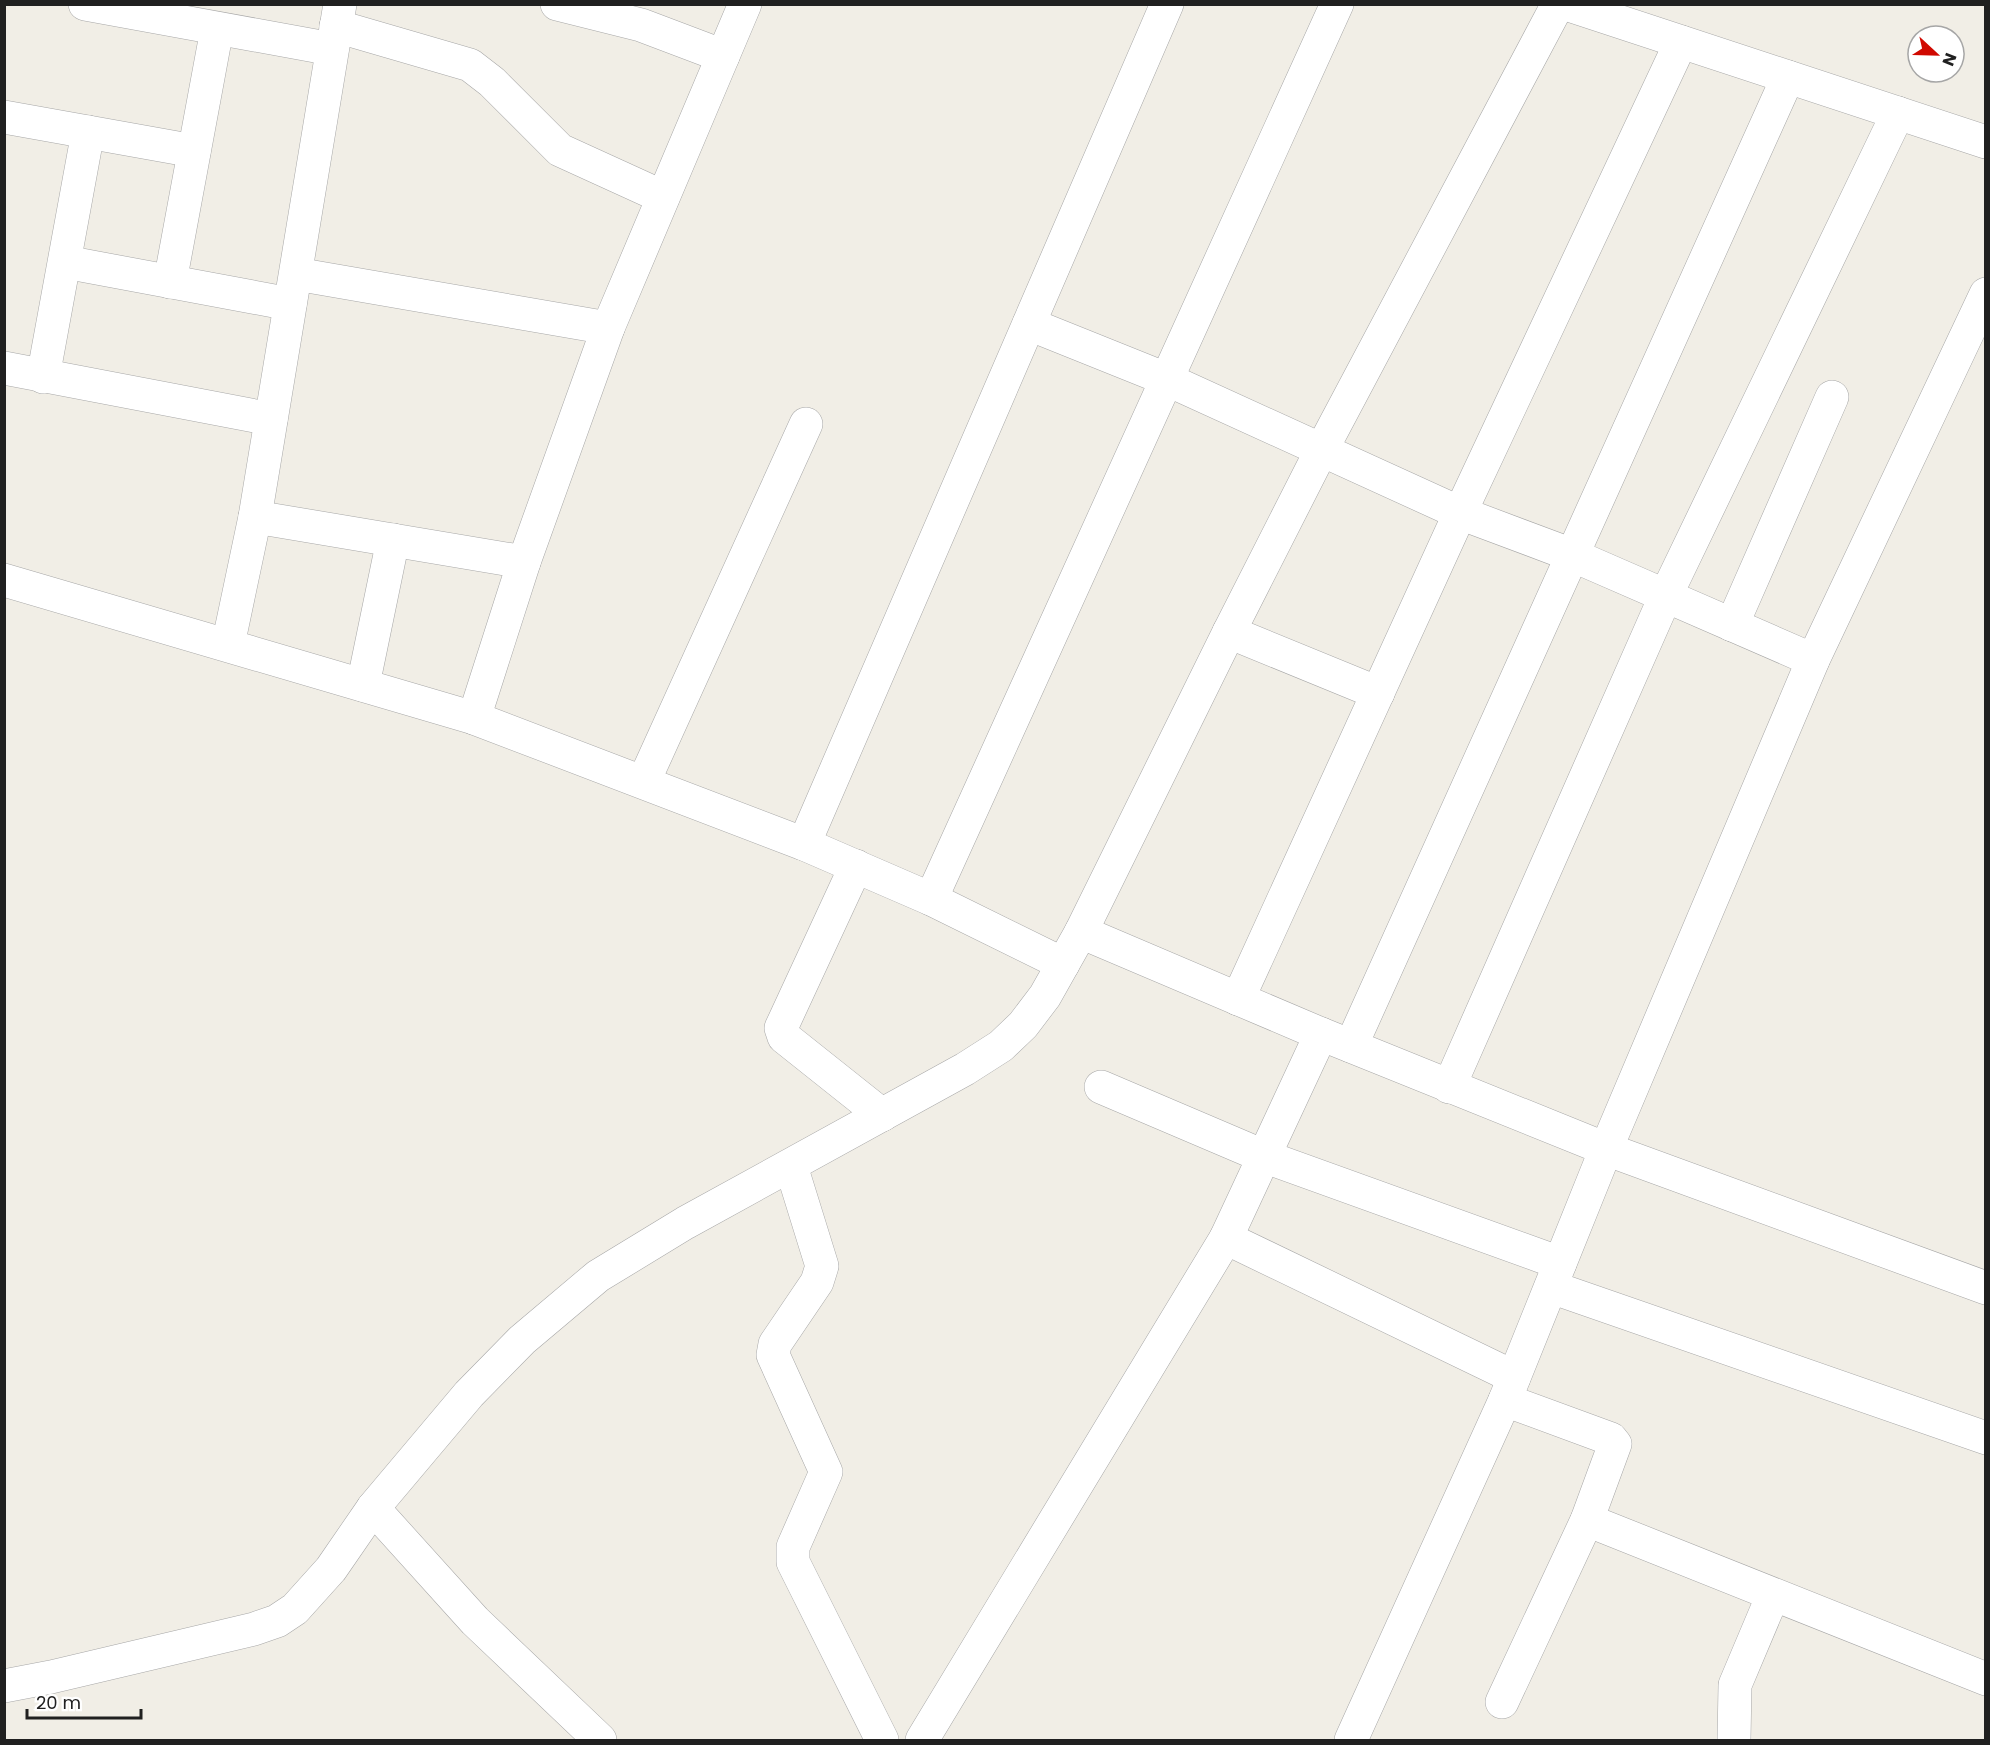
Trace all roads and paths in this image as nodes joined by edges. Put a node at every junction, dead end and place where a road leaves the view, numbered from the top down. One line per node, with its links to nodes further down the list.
1 (557, 4): 8 (street)
2 (745, 4): 12 (street)
3 (1167, 4): 24 (street)
4 (1337, 4): 28 (street)
5 (1558, 4): 32 (street)
6 (1566, 4): 11 (street)
7 (102, 6): 10 (street)
8 (621, 12): 12 (street)
9 (336, 27): 10 (street); 19 (street); 22 (street)
10 (217, 29): 18 (street)
11 (1681, 42): 13 (street); 33 (street)
12 (723, 56): 19 (street)
13 (1788, 77): 14 (street); 36 (street)
14 (1898, 113): 17 (street); 39 (street)
15 (4, 117): 16 (street)
16 (88, 132): 18 (street); 20 (street)
17 (1984, 136)
18 (194, 151): 21 (street)
19 (663, 197): 25 (street)
20 (65, 262): 21 (street); 27 (street)
21 (170, 282): 22 (street)
22 (293, 289): 25 (street); 30 (street)
23 (1986, 294): 43 (street)
24 (1029, 324): 28 (street); 48 (street)
25 (608, 328): 37 (street)
26 (4, 368): 27 (street)
27 (44, 376): 30 (street)
28 (1166, 379): 32 (street); 50 (street)
29 (1832, 398): 40 (street)
30 (271, 419): 34 (street)
31 (806, 424): 47 (street)
32 (1322, 451): 33 (street); 41 (street)
33 (1460, 513): 36 (street); 45 (street)
34 (255, 517): 35 (street); 42 (street)
35 (393, 540): 37 (street); 44 (street)
36 (1572, 555): 39 (street); 55 (street)
37 (524, 562): 46 (street)
38 (4, 580): 42 (street)
39 (1666, 595): 40 (street); 57 (street)
40 (1732, 625): 43 (street)
41 (1229, 633): 45 (street); 51 (street)
42 (228, 645): 44 (street)
43 (1813, 660): 59 (street)
44 (363, 685): 46 (street)
45 (1378, 693): 53 (street)
46 (474, 718): 47 (street)
47 (644, 781): 48 (street)
48 (804, 844): 49 (street)
49 (856, 866): 50 (street); 58 (street)
50 (931, 899): 52 (street)
51 (1081, 932): 52 (street); 53 (street)
52 (1063, 964): 58 (street)
53 (1238, 999): 54 (street)
54 (1321, 1034): 55 (street); 60 (street)
55 (1351, 1046): 57 (street)
56 (1101, 1087): 60 (street)
57 (1449, 1087): 59 (street)
58 (882, 1115): 61 (street)
59 (1606, 1149): 63 (street); 64 (street)
60 (1263, 1156): 62 (street); 63 (street)
61 (791, 1166): 68 (street); 74 (street)
62 (1226, 1238): 65 (street); 75 (street)
63 (1555, 1275): 65 (street); 66 (street)
64 (1986, 1288)
65 (1510, 1388): 67 (street); 76 (street)
66 (1986, 1438)
67 (1587, 1520): 69 (street); 72 (street)
68 (365, 1521): 71 (street); 73 (street)
69 (1773, 1595): 70 (street); 77 (street)
70 (1986, 1679)
71 (4, 1686)
72 (1502, 1702)
73 (600, 1740)
74 (882, 1740)
75 (922, 1740)
76 (1351, 1740)
77 (1734, 1740)

